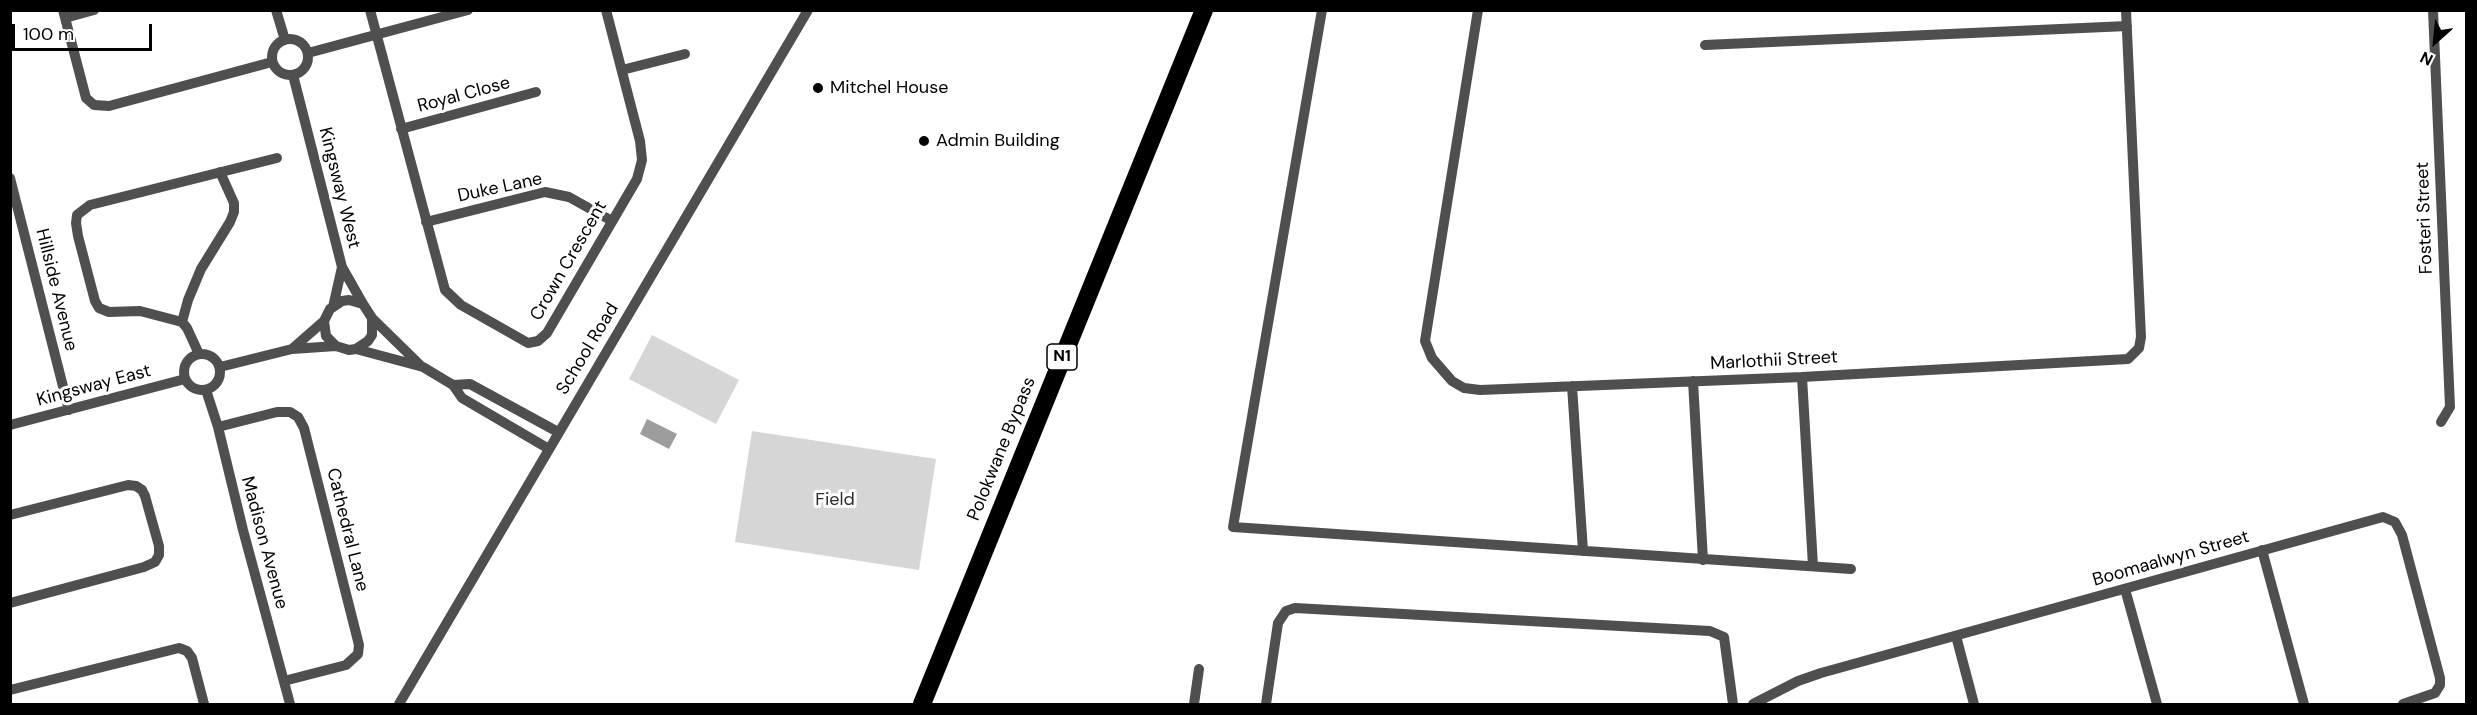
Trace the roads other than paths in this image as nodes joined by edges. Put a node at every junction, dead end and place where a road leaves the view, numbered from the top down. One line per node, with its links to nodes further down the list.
1 (94, 10): 12 (street)
2 (276, 10): 15 (street)
3 (370, 10): 14 (street, Crown Crescent)
4 (468, 10): 14 (street)
5 (606, 10): 20 (street, Crown Crescent)
6 (808, 10): 51 (street, School Road)
7 (1204, 10): 68 (highway, Polokwane Bypass / N1)
8 (1322, 10): 55 (street)
9 (1478, 10): 45 (street, Marlothii Street)
10 (2126, 10): 13 (street, Marlothii Street)
11 (2433, 10): 48 (street, Fosteri Street)
12 (64, 14): 19 (street)
13 (2127, 26): 16 (street); 41 (street, Marlothii Street)
14 (376, 35): 17 (street); 23 (street, Crown Crescent)
15 (285, 40): 17 (street); 19 (street)
16 (1705, 45)
17 (308, 53): 21 (street)
18 (685, 54): 20 (street)
19 (272, 62): 21 (street)
20 (622, 70): 27 (street, Crown Crescent)
21 (293, 75): 29 (street, Kingsway West)
22 (536, 92): 23 (street, Royal Close)
23 (402, 129): 28 (street, Crown Crescent)
24 (277, 158): 25 (street)
25 (220, 172): 34 (street); 34 (street)
26 (10, 178): 47 (street, Hillside Avenue)
27 (612, 221): 28 (street, Duke Lane); 28 (street, Crown Crescent)
28 (426, 222)
29 (342, 267): 30 (street, Kingsway West); 31 (street)
30 (363, 304): 31 (street); 32 (street, Kingsway West)
31 (333, 307): 33 (street)
32 (372, 318): 37 (street); 40 (street, Kingsway West)
33 (324, 321): 35 (street); 36 (street)
34 (182, 322): 38 (street)
35 (336, 346): 36 (street); 37 (street)
36 (292, 349): 39 (street)
37 (357, 349): 40 (street)
38 (198, 354): 39 (street); 42 (street)
39 (220, 367): 46 (street)
40 (423, 367): 44 (street)
41 (1802, 376): 43 (street, Marlothii Street); 57 (street)
42 (185, 379): 46 (street); 47 (street, Kingsway East)
43 (1694, 381): 45 (street, Marlothii Street); 56 (street)
44 (453, 385): 51 (street); 52 (street)
45 (1572, 386): 55 (street)
46 (206, 390): 50 (street, Madison Avenue)
47 (69, 410): 49 (street, Kingsway East)
48 (2441, 422)
49 (10, 425)
50 (218, 427): 63 (street, Madison Avenue); 63 (street, Cathedral Lane)
51 (558, 432): 52 (street, School Road)
52 (549, 448): 67 (street, School Road)
53 (10, 515): 60 (street)
54 (2262, 550): 59 (street, Boomaalwyn Street); 75 (street); 76 (street, Boomaalwyn Street)
55 (1583, 551): 56 (street)
56 (1703, 560): 57 (street)
57 (1813, 566): 58 (street)
58 (1851, 569)
59 (2125, 589): 61 (street, Boomaalwyn Street); 74 (street)
60 (10, 603)
61 (1956, 636): 72 (street, Boomaalwyn Street); 73 (street)
62 (1199, 669): 69 (street)
63 (284, 681): 66 (street, Madison Avenue)
64 (10, 690): 65 (street)
65 (204, 705)
66 (290, 705)
67 (399, 705)
68 (922, 705)
69 (1194, 705)
70 (1266, 705): 71 (street)
71 (1733, 705)
72 (1753, 705)
73 (1974, 705)
74 (2157, 705)
75 (2304, 705)
76 (2403, 705)

